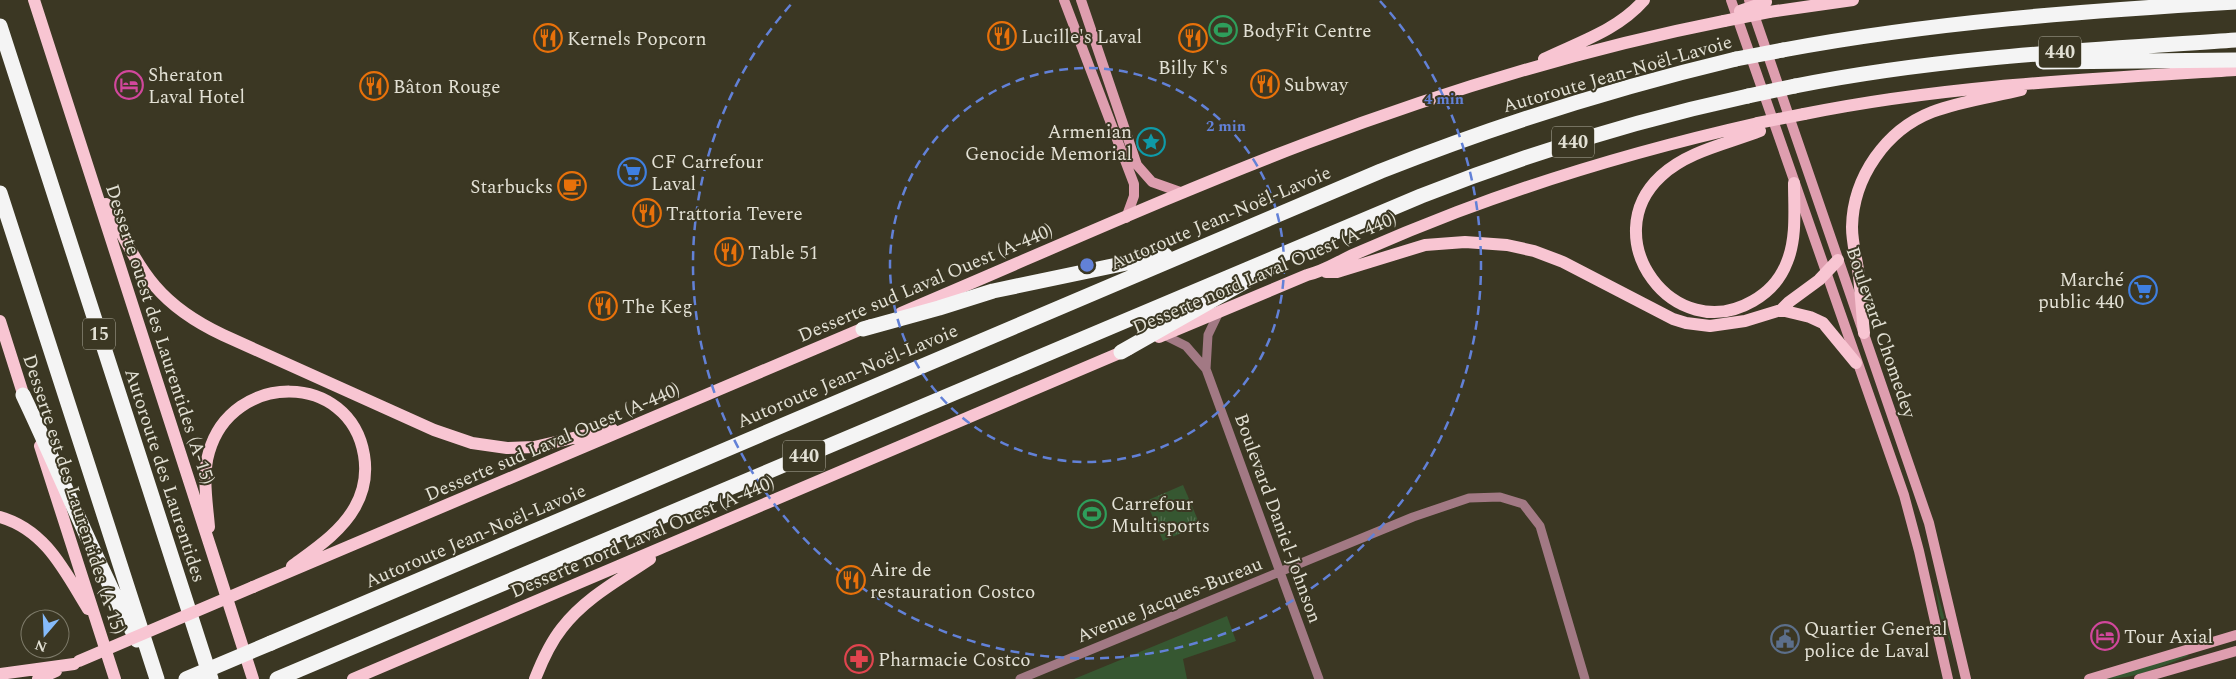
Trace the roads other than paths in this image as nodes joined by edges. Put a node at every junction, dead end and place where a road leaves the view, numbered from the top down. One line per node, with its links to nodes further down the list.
1 (34, 0): 20 (main road, Desserte ouest des Laurentides (A-15))
2 (1064, 0): 24 (street)
3 (1081, 0): 23 (street)
4 (1644, 0): 17 (main road)
5 (1731, 0): 21 (street, Boulevard Chomedey)
6 (1749, 0): 27 (street, Boulevard Chomedey)
7 (1853, 0): 11 (main road)
8 (2220, 0): 10 (highway)
9 (2236, 2): 10 (highway, Autoroute Jean-Noël-Lavoie / 440)
10 (2190, 4): 26 (highway, Autoroute Jean-Noël-Lavoie / 440, bridge)
11 (1769, 5): 17 (main road, Desserte sud Laval Ouest (A-440), bridge)
12 (0, 26): 57 (highway, Autoroute des Laurentides / 15)
13 (2236, 40): 15 (highway, 440)
14 (2236, 60): 15 (highway)
15 (1942, 63): 25 (highway, 440, bridge)
16 (2236, 70): 18 (main road, Desserte nord Laval Ouest (A-440))
17 (1521, 71): 23 (main road, Desserte sud Laval Ouest (A-440))
18 (2065, 80): 19 (main road, Desserte nord Laval Ouest (A-440), bridge); 34 (main road)
19 (1759, 127): 21 (main road); 28 (main road, Desserte nord Laval Ouest (A-440))
20 (89, 173): 40 (main road); 43 (main road, Desserte ouest des Laurentides (A-15))
21 (1794, 183): 29 (street, Boulevard Chomedey)
22 (0, 193): 52 (highway)
23 (1183, 194): 24 (main road, Desserte sud Laval Ouest (A-440))
24 (1126, 218): 33 (main road, Desserte sud Laval Ouest (A-440))
25 (1326, 235): 36 (highway); 53 (highway, 440)
26 (1201, 247): 33 (highway); 56 (highway, Autoroute Jean-Noël-Lavoie / 440, bridge)
27 (1838, 260): 29 (main road); 34 (street, Boulevard Chomedey)
28 (1321, 272): 30 (main road); 31 (main road, Desserte nord Laval Ouest (A-440))
29 (1826, 273): 30 (main road); 37 (street, Boulevard Chomedey)
30 (1781, 310): 37 (main road)
31 (1219, 312): 35 (main road, Desserte nord Laval Ouest (A-440)); 38 (street, Boulevard Daniel-Johnson)
32 (0, 321): 39 (main road, Desserte est des Laurentides (A-15))
33 (863, 329): 40 (main road, Desserte sud Laval Ouest (A-440))
34 (1864, 333): 65 (street, Boulevard Chomedey)
35 (1164, 335): 36 (main road, Desserte nord Laval Ouest (A-440)); 38 (street, Boulevard Daniel-Johnson)
36 (1121, 352): 42 (main road, Desserte nord Laval Ouest (A-440))
37 (1856, 363): 64 (street, Boulevard Chomedey)
38 (1206, 368): 44 (street, Boulevard Daniel-Johnson)
39 (24, 395): 46 (main road, Desserte est des Laurentides (A-15)); 52 (highway)
40 (650, 419): 45 (main road, Desserte sud Laval Ouest (A-440))
41 (0, 517): 46 (main road)
42 (675, 542): 59 (main road, Desserte nord Laval Ouest (A-440)); 60 (main road)
43 (210, 547): 45 (main road); 58 (main road, Desserte ouest des Laurentides (A-15))
44 (1280, 570): 61 (street, Avenue Jacques-Bureau); 62 (street, Boulevard Daniel-Johnson); 63 (street, Avenue Jacques-Bureau)
45 (278, 576): 49 (main road, Desserte sud Laval Ouest (A-440), bridge)
46 (97, 624): 55 (main road, Desserte est des Laurentides (A-15))
47 (2236, 636): 66 (street)
48 (2236, 651): 51 (street)
49 (77, 663): 50 (main road); 54 (main road, Desserte sud Laval Ouest (A-440))
50 (0, 674)
51 (2157, 676): 67 (street)
52 (156, 677)
53 (280, 678)
54 (38, 679)
55 (115, 679)
56 (186, 679)
57 (211, 679)
58 (254, 679)
59 (353, 679)
60 (534, 679)
61 (1020, 679)
62 (1319, 679)
63 (1585, 679)
64 (1948, 679)
65 (1966, 679)
66 (2089, 679)
67 (2139, 679)

